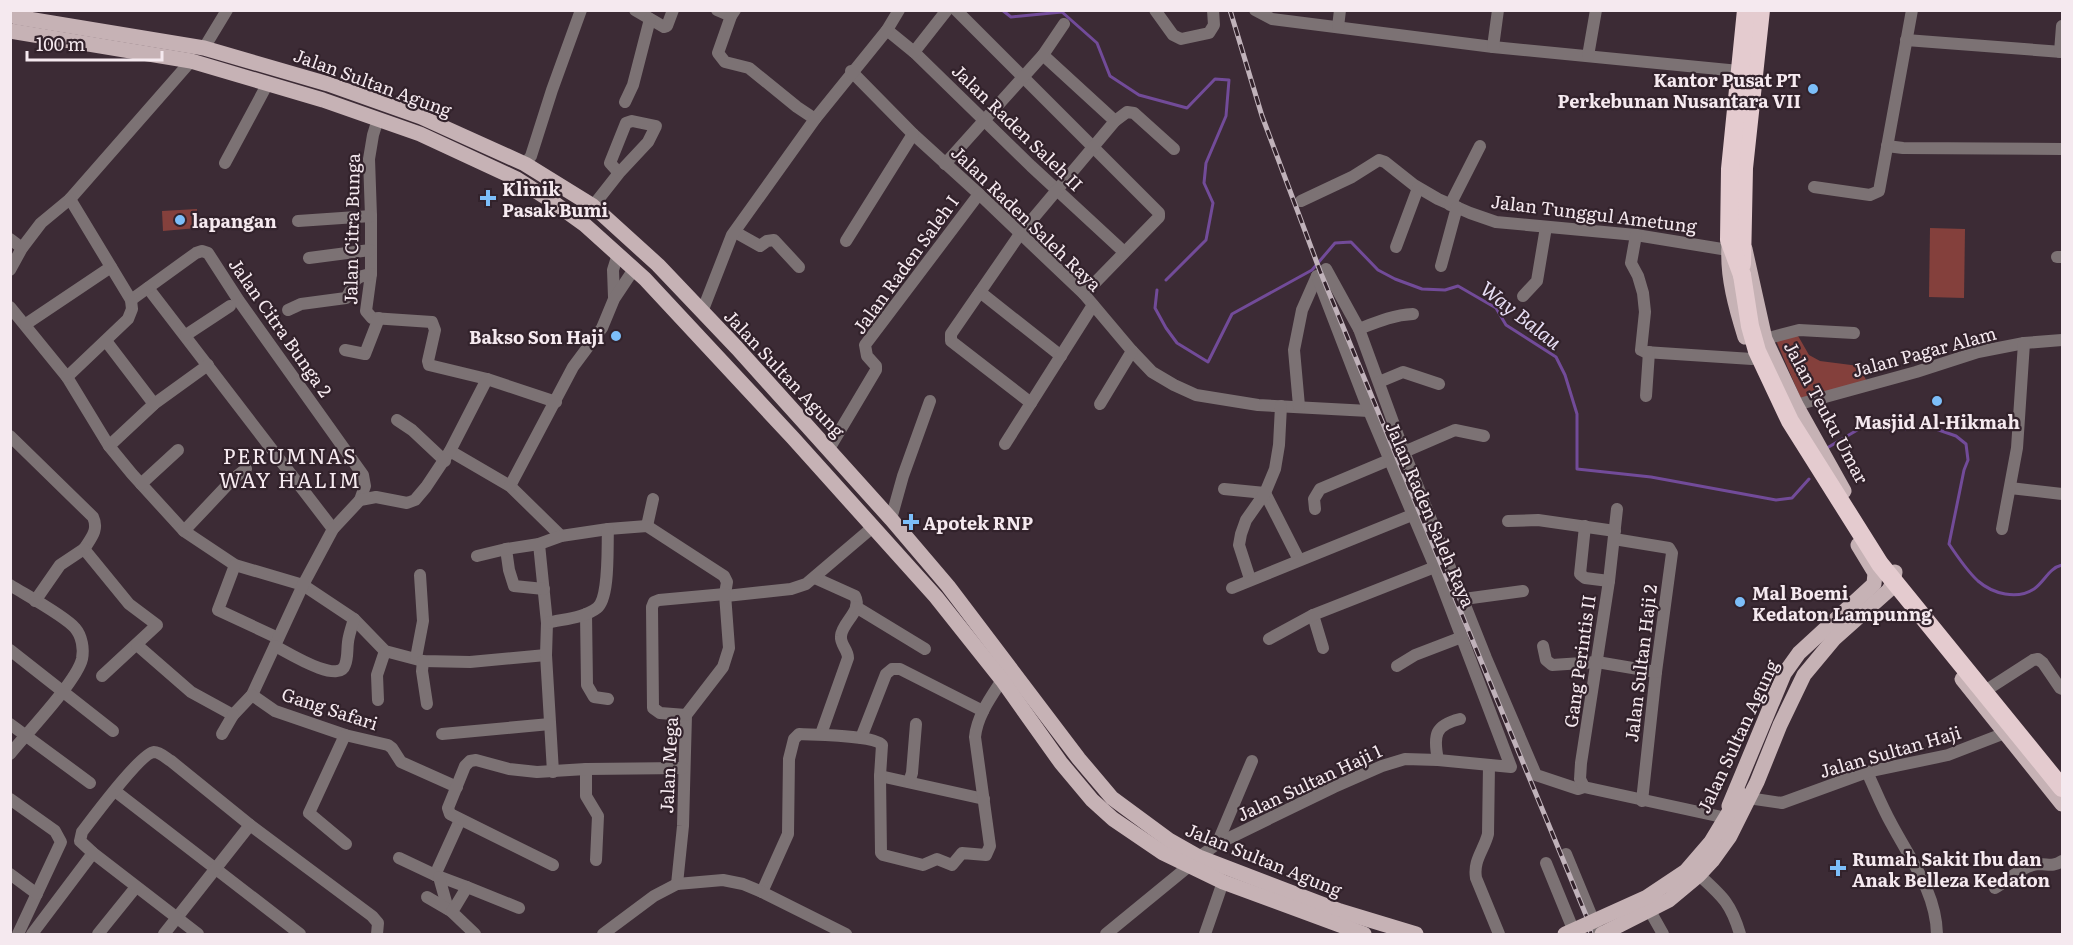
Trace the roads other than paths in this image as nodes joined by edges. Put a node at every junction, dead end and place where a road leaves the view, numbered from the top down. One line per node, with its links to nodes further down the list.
1 (227, 10): 29 (street)
2 (581, 10): 51 (street)
3 (635, 10): 20 (street)
4 (673, 10): 20 (street)
5 (717, 10): 18 (street)
6 (899, 10): 24 (street)
7 (947, 10): 30 (street)
8 (956, 10): 37 (street)
9 (1155, 10): 10 (street)
10 (1213, 10)
11 (1255, 10): 23 (street)
12 (1340, 10): 23 (street)
13 (1498, 10): 28 (street)
14 (1596, 10): 33 (street)
15 (1746, 10): 36 (highway, Jalan Teuku Umar)
16 (1761, 10): 71 (highway, Jalan Teuku Umar)
17 (1912, 10): 26 (street)
18 (733, 13): 41 (street)
19 (10, 14): 27 (main road, Jalan Sultan Agung)
20 (650, 19): 39 (street)
21 (1064, 24): 32 (street)
22 (2062, 26): 31 (street)
23 (1338, 27): 28 (street)
24 (886, 30): 30 (street, Jalan Raden Saleh II); 35 (street)
25 (10, 31): 27 (main road, Jalan Sultan Agung)
26 (1906, 40): 31 (street); 46 (street)
27 (147, 45): 29 (main road, Jalan Sultan Agung); 34 (main road, Jalan Sultan Agung)
28 (1493, 47): 33 (street)
29 (204, 48): 51 (main road, Jalan Sultan Agung)
30 (914, 52): 43 (street, Jalan Raden Saleh II)
31 (2061, 52)
32 (1043, 55): 37 (street); 42 (street)
33 (1588, 56): 36 (street)
34 (191, 61): 38 (main road, Jalan Sultan Agung); 58 (street)
35 (851, 71): 41 (street); 44 (street, Jalan Raden Saleh Raya)
36 (1739, 71): 71 (highway, Jalan Teuku Umar)
37 (1023, 76): 43 (street); 47 (street)
38 (268, 83): 40 (main road, Jalan Sultan Agung); 50 (street)
39 (625, 102)
40 (378, 119): 62 (street, Jalan Citra Bunga); 75 (main road, Jalan Sultan Agung)
41 (814, 119): 65 (street)
42 (1115, 121): 47 (street); 48 (street)
43 (984, 122): 52 (street); 56 (street, Jalan Raden Saleh II)
44 (913, 134): 52 (street, Jalan Raden Saleh Raya); 69 (street)
45 (1480, 146): 61 (street)
46 (1887, 146): 49 (street); 54 (street)
47 (1092, 148): 56 (street); 74 (street)
48 (1174, 149)
49 (2062, 149)
50 (225, 163)
51 (525, 164): 60 (main road, Jalan Sultan Agung)
52 (945, 164): 57 (street, Jalan Raden Saleh Raya)
53 (619, 173): 60 (street)
54 (1814, 187)
55 (1418, 188): 59 (street, Jalan Tunggul Ametung); 61 (street, Jalan Tunggul Ametung); 70 (street)
56 (1058, 191): 66 (street); 74 (street, Jalan Raden Saleh II)
57 (979, 194): 66 (street, Jalan Raden Saleh Raya); 134 (street, Jalan Raden Saleh I)
58 (69, 200): 72 (street); 79 (street)
59 (1300, 201)
60 (593, 206): 77 (main road, Jalan Sultan Agung)
61 (1454, 206): 64 (street, Jalan Tunggul Ametung); 78 (street)
62 (371, 216): 63 (street); 73 (street, Jalan Citra Bunga)
63 (298, 221)
64 (1546, 227): 67 (street, Jalan Tunggul Ametung); 88 (street)
65 (735, 232): 80 (street); 95 (street)
66 (1020, 234): 86 (street); 87 (street, Jalan Raden Saleh Raya)
67 (1636, 235): 71 (street, Jalan Tunggul Ametung); 108 (street)
68 (10, 239): 72 (street)
69 (846, 241)
70 (1396, 247)
71 (1735, 247): 102 (main road, Jalan Teuku Umar); 110 (main road, Jalan Teuku Umar); 248 (highway, bridge)
72 (22, 248): 82 (street)
73 (370, 250): 76 (street); 83 (street, Jalan Citra Bunga)
74 (1124, 252): 87 (street)
75 (618, 254): 84 (main road, Jalan Sultan Agung); 89 (street)
76 (309, 258)
77 (658, 265): 84 (main road); 95 (main road, Jalan Sultan Agung)
78 (1441, 266)
79 (111, 267): 90 (street); 98 (street)
80 (799, 267)
81 (1326, 269): 99 (street)
82 (10, 270)
83 (371, 274): 94 (street); 97 (street, Jalan Citra Bunga)
84 (639, 274): 89 (street); 130 (main road, Jalan Sultan Agung)
85 (148, 288): 90 (street, Jalan Citra Bunga 2); 101 (street); 148 (street, Jalan Citra Bunga 2)
86 (980, 292): 109 (street); 119 (street)
87 (1084, 294): 91 (street, Jalan Raden Saleh Raya)
88 (1523, 296)
89 (614, 299): 118 (street)
90 (131, 300): 104 (street)
91 (1093, 305): 107 (street, Jalan Raden Saleh Raya); 109 (street)
92 (10, 306): 98 (street)
93 (230, 306): 101 (street)
94 (288, 310)
95 (702, 312): 127 (main road, Jalan Sultan Agung)
96 (1413, 314): 99 (street)
97 (379, 318): 106 (street); 113 (street, Jalan Citra Bunga)
98 (26, 324): 112 (street)
99 (1359, 329): 114 (street)
100 (1854, 333): 102 (street)
101 (186, 334): 111 (street)
102 (1765, 339): 122 (main road, Jalan Teuku Umar)
103 (2062, 340): 105 (street, Jalan Pagar Alam)
104 (106, 341): 112 (street); 120 (street)
105 (2024, 343): 122 (street, Jalan Pagar Alam); 143 (street)
106 (345, 350)
107 (1132, 351): 121 (street); 123 (street, Jalan Raden Saleh Raya)
108 (1648, 352): 110 (street); 116 (street)
109 (1061, 357): 119 (street)
110 (1752, 359): 137 (main road, Jalan Teuku Umar)
111 (208, 365): 120 (street); 161 (street)
112 (67, 377): 133 (street)
113 (487, 379): 118 (street); 138 (street)
114 (1379, 382): 115 (street); 136 (street)
115 (1439, 384)
116 (1646, 396)
117 (930, 401): 153 (street)
118 (556, 402): 142 (street)
119 (1031, 403): 131 (street)
120 (154, 404): 133 (street)
121 (1100, 404)
122 (1796, 405): 132 (main road, Jalan Teuku Umar)
123 (1281, 406): 124 (street, Jalan Raden Saleh Raya); 145 (street)
124 (1299, 406): 125 (street, Jalan Raden Saleh Raya); 125 (street)
125 (1369, 411): 139 (street, Jalan Raden Saleh Raya)
126 (397, 420): 138 (street)
127 (807, 425): 130 (main road); 134 (main road, Jalan Sultan Agung)
128 (10, 436): 166 (street)
129 (1484, 436): 136 (street)
130 (794, 438): 158 (main road, Jalan Sultan Agung)
131 (1005, 444)
132 (1818, 445): 137 (main road); 151 (main road, Jalan Teuku Umar)
133 (110, 446): 141 (street)
134 (829, 449): 153 (main road, Jalan Sultan Agung)
135 (178, 450): 141 (street)
136 (1404, 452): 186 (street)
137 (1802, 455): 155 (main road, Jalan Teuku Umar)
138 (447, 456): 142 (street); 148 (street)
139 (1389, 460): 149 (street); 152 (street, Jalan Raden Saleh Raya)
140 (246, 469): 162 (street)
141 (141, 484): 162 (street)
142 (510, 486): 164 (street)
143 (2010, 488): 146 (street); 160 (street)
144 (1224, 489): 145 (street)
145 (1265, 493): 169 (street); 176 (street)
146 (2062, 494)
147 (653, 499): 156 (street)
148 (360, 500): 161 (street)
149 (1315, 509)
150 (1617, 509): 163 (street, Gang Perintis II)
151 (1859, 514): 155 (main road); 173 (main road, Jalan Teuku Umar)
152 (1412, 515): 169 (street); 171 (street, Jalan Raden Saleh Raya)
153 (891, 519): 180 (main road, Jalan Sultan Agung)
154 (1508, 521): 157 (street)
155 (1843, 521): 172 (main road, Jalan Teuku Umar)
156 (647, 526): 159 (street); 184 (street, Jalan Mega)
157 (1585, 526): 163 (street); 177 (street)
158 (873, 527): 175 (street); 185 (main road, Jalan Sultan Agung)
159 (608, 529): 164 (street); 190 (street)
160 (2002, 529)
161 (333, 530): 179 (street)
162 (184, 531): 170 (street)
163 (1614, 535): 177 (street, Gang Perintis II); 208 (street, Jalan Sultan Haji 2)
164 (561, 536): 165 (street)
165 (539, 544): 167 (street); 182 (street)
166 (84, 549): 188 (street); 198 (street)
167 (506, 549): 168 (street); 182 (street)
168 (477, 556)
169 (1299, 560): 176 (street)
170 (235, 565): 179 (street); 197 (street)
171 (1435, 567): 191 (street); 195 (street, Jalan Raden Saleh Raya)
172 (1874, 572): 250 (main road, Jalan Sultan Agung)
173 (1895, 572): 187 (main road, Jalan Sultan Agung); 194 (main road, Jalan Teuku Umar)
174 (420, 575): 205 (street)
175 (816, 578): 184 (street); 189 (street)
176 (1250, 579): 181 (street)
177 (1609, 581): 206 (street, Gang Perintis II)
178 (10, 585): 188 (street)
179 (303, 585): 192 (street); 197 (street)
180 (948, 586): 185 (main road); 264 (main road, Jalan Sultan Agung)
181 (1232, 588)
182 (544, 589): 193 (street)
183 (1523, 591): 186 (street)
184 (725, 595): 220 (street, Jalan Mega); 220 (street)
185 (936, 597): 210 (main road, Jalan Sultan Agung)
186 (1464, 600): 247 (street)
187 (1877, 600): 194 (main road); 250 (main road, Jalan Sultan Agung)
188 (35, 601): 213 (street)
189 (856, 607): 201 (street); 229 (street)
190 (586, 614): 193 (street); 215 (street)
191 (1313, 615): 196 (street); 200 (street)
192 (354, 619): 197 (street); 203 (street)
193 (547, 623): 204 (street)
194 (1932, 630): 211 (main road); 226 (main road)
195 (1462, 637): 207 (street); 237 (street, Jalan Raden Saleh Raya)
196 (1269, 639)
197 (277, 642): 214 (street)
198 (137, 645): 209 (street); 219 (street)
199 (1543, 646): 206 (street)
200 (1323, 648)
201 (925, 649)
202 (10, 650): 213 (street)
203 (386, 651): 205 (street); 216 (street)
204 (546, 655): 205 (street); 223 (street)
205 (419, 659): 217 (street)
206 (1597, 662): 208 (street); 247 (street, Gang Perintis II)
207 (1397, 666)
208 (1656, 672): 253 (street, Jalan Sultan Haji 2)
209 (102, 676)
210 (1002, 680): 218 (street); 264 (main road, Jalan Sultan Agung)
211 (1988, 689): 212 (street); 243 (main road)
212 (2062, 689)
213 (62, 691): 225 (street); 230 (street)
214 (252, 695): 219 (street); 231 (street, Gang Safari)
215 (608, 699)
216 (378, 700)
217 (427, 704)
218 (983, 711): 232 (street); 251 (street)
219 (233, 715): 227 (street)
220 (686, 715): 238 (street, Jalan Mega)
221 (1460, 719): 234 (street)
222 (10, 724): 230 (street)
223 (550, 724): 228 (street); 240 (street)
224 (916, 724): 244 (street)
225 (113, 731)
226 (2005, 733): 241 (street, Jalan Sultan Haji); 254 (main road)
227 (222, 734)
228 (442, 734)
229 (821, 734): 232 (street); 277 (street)
230 (25, 735): 233 (street); 245 (street)
231 (345, 735): 246 (street, Gang Safari); 258 (street)
232 (861, 738): 242 (street)
233 (10, 754)
234 (1438, 760): 236 (street, Jalan Sultan Haji 1); 259 (street, Jalan Sultan Haji 1)
235 (1252, 761): 259 (street)
236 (1489, 765): 237 (street, Jalan Sultan Haji 1); 303 (street)
237 (1511, 767)
238 (683, 768): 239 (street); 273 (street, Jalan Mega)
239 (586, 769): 240 (street); 263 (street)
240 (553, 772): 246 (street)
241 (1867, 772): 250 (street, Jalan Sultan Haji); 308 (street)
242 (880, 776): 244 (street); 251 (street)
243 (2062, 777)
244 (909, 782): 251 (street)
245 (90, 783)
246 (457, 787): 256 (street)
247 (1584, 787): 253 (street)
248 (2062, 788)
249 (115, 791): 257 (street); 260 (street); 268 (street)
250 (1745, 792): 255 (main road, Jalan Sultan Agung); 270 (main road, Jalan Sultan Agung); 287 (main road, bridge)
251 (984, 798)
252 (10, 799): 278 (street)
253 (1642, 801): 255 (street)
254 (2062, 804)
255 (1722, 817): 280 (main road, Jalan Sultan Agung)
256 (459, 820): 267 (street); 271 (street)
257 (250, 825): 268 (street); 295 (street)
258 (346, 844)
259 (1217, 844): 264 (street, Jalan Sultan Haji 1)
260 (93, 853): 274 (street); 290 (street)
261 (1566, 854): 285 (street)
262 (399, 858): 271 (street)
263 (596, 860)
264 (1194, 861): 272 (main road, Jalan Sultan Agung); 288 (main road, Jalan Sultan Agung); 299 (street)
265 (2062, 861): 276 (street)
266 (1546, 863): 287 (street)
267 (553, 865)
268 (216, 869): 284 (street); 294 (street)
269 (10, 874): 278 (street)
270 (1698, 875): 283 (main road, Jalan Sultan Agung); 307 (street)
271 (437, 876): 275 (street); 282 (street)
272 (1223, 882): 300 (street); 301 (main road, Jalan Sultan Agung)
273 (677, 884): 277 (street); 297 (street)
274 (135, 887): 284 (street); 291 (street)
275 (467, 887): 281 (street); 282 (street)
276 (1995, 888)
277 (762, 892): 298 (street)
278 (37, 894): 289 (street)
279 (427, 897): 282 (street)
280 (1628, 902): 285 (main road, Jalan Sultan Agung); 286 (main road)
281 (519, 908)
282 (450, 911): 296 (street)
283 (1650, 911): 286 (main road, Jalan Sultan Agung); 306 (street)
284 (177, 917): 292 (street); 293 (street)
285 (1592, 917): 287 (main road, Jalan Sultan Agung); 305 (street)
286 (1635, 918): 305 (main road, Jalan Sultan Agung)
287 (1574, 932): 304 (main road, Jalan Sultan Agung)
288 (1402, 933): 302 (main road, Jalan Sultan Agung)
289 (18, 934)
290 (32, 934)
291 (98, 934)
292 (164, 934)
293 (198, 934)
294 (300, 934)
295 (377, 934)
296 (475, 934)
297 (603, 934)
298 (846, 934)
299 (1106, 934)
300 (1205, 934)
301 (1364, 934)
302 (1416, 934)
303 (1499, 934)
304 (1556, 934)
305 (1600, 934)
306 (1663, 934)
307 (1740, 934)
308 (1937, 934)

